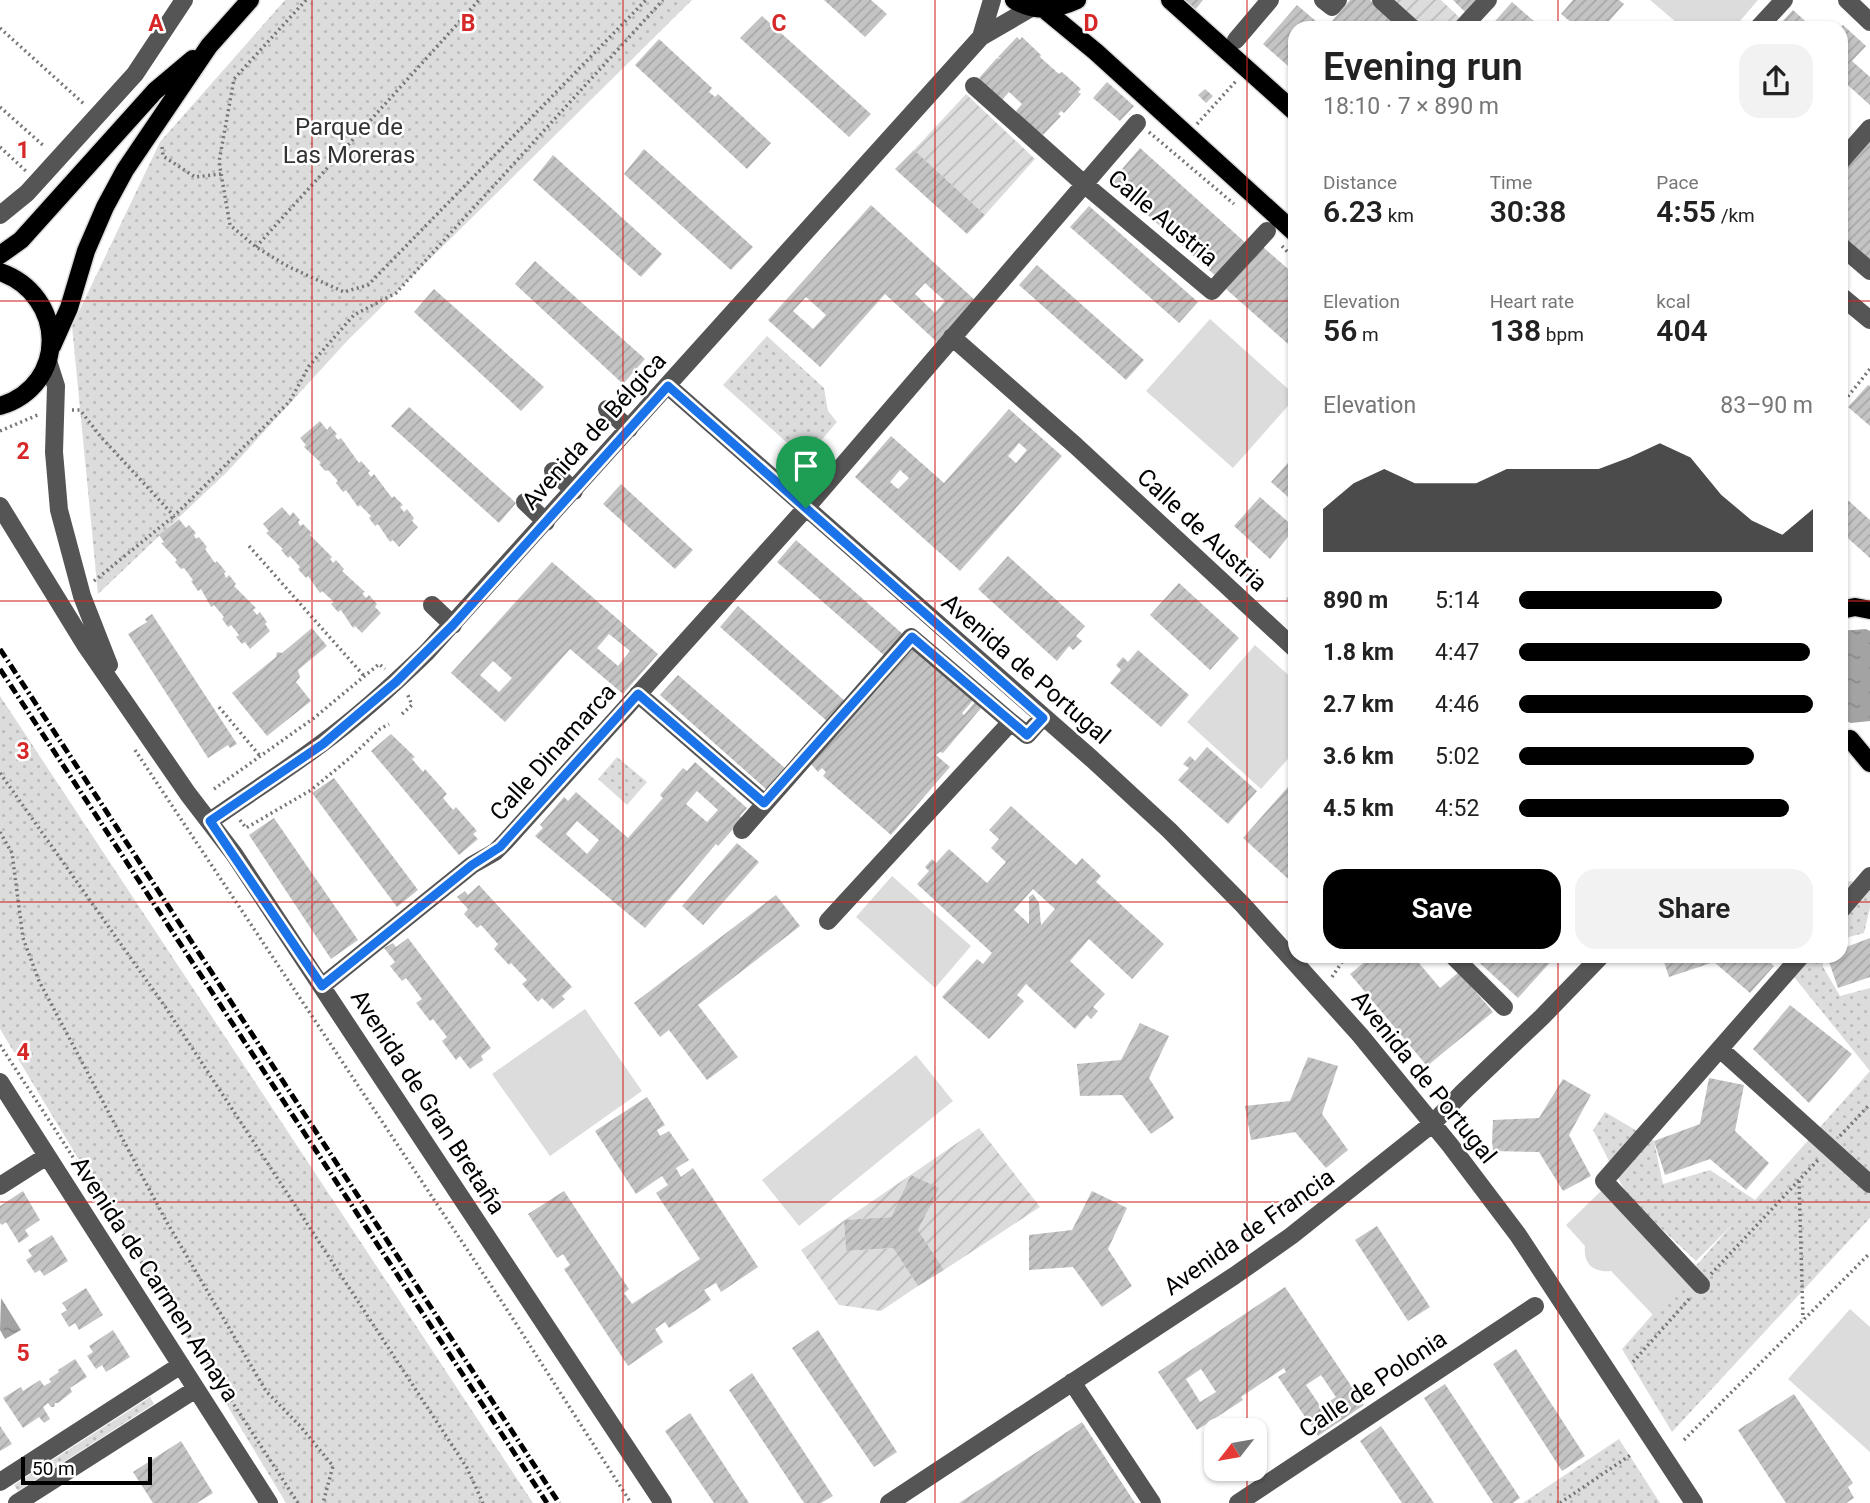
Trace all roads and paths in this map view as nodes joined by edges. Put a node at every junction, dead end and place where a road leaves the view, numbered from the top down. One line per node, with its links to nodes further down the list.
1 (184, 0): 31 (street)
2 (250, 0): 26 (main road)
3 (306, 0): 41 (path)
4 (479, 0): 48 (path)
5 (646, 0): 48 (path)
6 (663, 0): 63 (path)
7 (992, 0): 24 (street)
8 (1014, 0): 18 (main road)
9 (1077, 0): 18 (main road)
10 (1170, 0): 27 (main road)
11 (1270, 0): 25 (street)
12 (1323, 0): 13 (street)
13 (1338, 0)
14 (1381, 0): 19 (street)
15 (1488, 0): 20 (street)
16 (1784, 0): 21 (street)
17 (1847, 0): 22 (street)
18 (1038, 9): 24 (street); 34 (main road)
19 (1404, 21)
20 (1468, 21)
21 (1764, 21)
22 (1870, 22)
23 (0, 28): 31 (path)
24 (981, 37): 59 (street, Avenida de Bélgica)
25 (1237, 40)
26 (209, 46): 35 (main road); 40 (main road)
27 (1247, 70): 29 (main road); 34 (path)
28 (974, 86): 43 (street, Calle Austria)
29 (1288, 106)
30 (0, 107): 39 (path)
31 (92, 121): 40 (street); 45 (street)
32 (1137, 123): 37 (path); 43 (street)
33 (1870, 128): 38 (street)
34 (1187, 135): 37 (path); 46 (main road)
35 (145, 139): 41 (path); 57 (main road)
36 (0, 147): 42 (path)
37 (1171, 150): 44 (path)
38 (1848, 153)
39 (53, 154)
40 (81, 173): 51 (main road)
41 (221, 174): 48 (path)
42 (33, 177)
43 (1084, 184): 47 (street, Calle Austria); 56 (street)
44 (1235, 204)
45 (0, 215)
46 (1288, 227)
47 (1267, 231): 50 (path)
48 (256, 247)
49 (1848, 252): 52 (street)
50 (1288, 253)
51 (0, 255)
52 (1870, 271)
53 (0, 272): 57 (main road)
54 (1848, 302): 55 (street)
55 (1870, 320)
56 (952, 337): 70 (street); 75 (street, Calle de Austria)
57 (50, 353): 61 (main road); 63 (street, Avenida de Gran Bretaña)
58 (1870, 369): 60 (path)
59 (668, 386): 64 (street, Avenida de Bélgica); 70 (street, Avenida de Portugal)
60 (1848, 396)
61 (0, 406)
62 (607, 409): 64 (street)
63 (55, 410): 65 (path); 78 (street, Avenida de Gran Bretaña)
64 (629, 429): 67 (street, Avenida de Bélgica)
65 (0, 431)
66 (552, 471): 67 (street)
67 (574, 491): 71 (street, Avenida de Bélgica)
68 (525, 502): 71 (street)
69 (0, 506): 78 (street, Avenida de Gran Bretaña)
70 (806, 508): 76 (street); 81 (street, Avenida de Portugal)
71 (546, 522): 74 (street, Avenida de Bélgica)
72 (249, 546): 87 (path)
73 (432, 605): 74 (street)
74 (453, 625): 94 (street, Avenida de Bélgica)
75 (1288, 643)
76 (638, 694): 93 (street, Calle Dinamarca); 107 (street, Calle Dinamarca)
77 (410, 696): 80 (path)
78 (123, 697): 94 (street, Avenida de Gran Bretaña)
79 (219, 707): 87 (path)
80 (402, 714)
81 (1043, 718): 82 (street); 101 (street, Avenida de Portugal)
82 (1012, 722): 93 (street); 100 (street)
83 (389, 724): 95 (path)
84 (1870, 737): 85 (main road)
85 (1848, 738)
86 (1848, 741): 88 (main road)
87 (260, 756): 91 (path)
88 (1870, 763)
89 (0, 773): 135 (path)
90 (205, 787): 91 (path)
91 (214, 789): 92 (path)
92 (220, 795)
93 (764, 803): 96 (street)
94 (210, 821): 107 (street, Avenida de Gran Bretaña)
95 (241, 821)
96 (742, 830)
97 (0, 832): 134 (path)
98 (1870, 876): 99 (street)
99 (1848, 902)
100 (828, 921)
101 (1288, 956)
102 (1295, 963): 108 (street, Avenida de Portugal)
103 (1341, 963): 108 (path)
104 (1460, 963): 109 (street)
105 (1594, 963): 114 (street, Avenida de Francia)
106 (1795, 963): 111 (street)
107 (322, 986): 136 (street, Avenida de Gran Bretaña)
108 (1322, 993): 114 (street, Avenida de Portugal)
109 (1504, 1007)
110 (0, 1045): 133 (path)
111 (1720, 1049): 115 (street); 121 (street)
112 (0, 1082): 116 (street, Avenida de Carmen Amaya)
113 (1870, 1104): 115 (path)
114 (1432, 1124): 126 (street, Avenida de Francia); 141 (street, Avenida de Portugal)
115 (1829, 1148): 117 (path); 118 (street)
116 (47, 1156): 119 (street); 125 (street, Avenida de Carmen Amaya)
117 (1799, 1180): 121 (path); 123 (path)
118 (1870, 1184)
119 (0, 1186)
120 (1870, 1253): 123 (path)
121 (1701, 1285): 124 (path)
122 (1535, 1306): 139 (street, Calle de Polonia)
123 (1803, 1319): 128 (path)
124 (1633, 1362)
125 (181, 1365): 127 (street, Avenida de Carmen Amaya); 130 (street)
126 (1072, 1382): 137 (street, Avenida de Francia); 138 (street)
127 (196, 1389): 131 (street); 132 (street, Avenida de Carmen Amaya)
128 (1684, 1440)
129 (1632, 1454): 140 (path)
130 (0, 1482)
131 (16, 1503)
132 (269, 1503)
133 (298, 1503)
134 (323, 1503)
135 (483, 1503)
136 (663, 1503)
137 (889, 1503)
138 (1153, 1503)
139 (1238, 1503)
140 (1559, 1503)
141 (1694, 1503)

